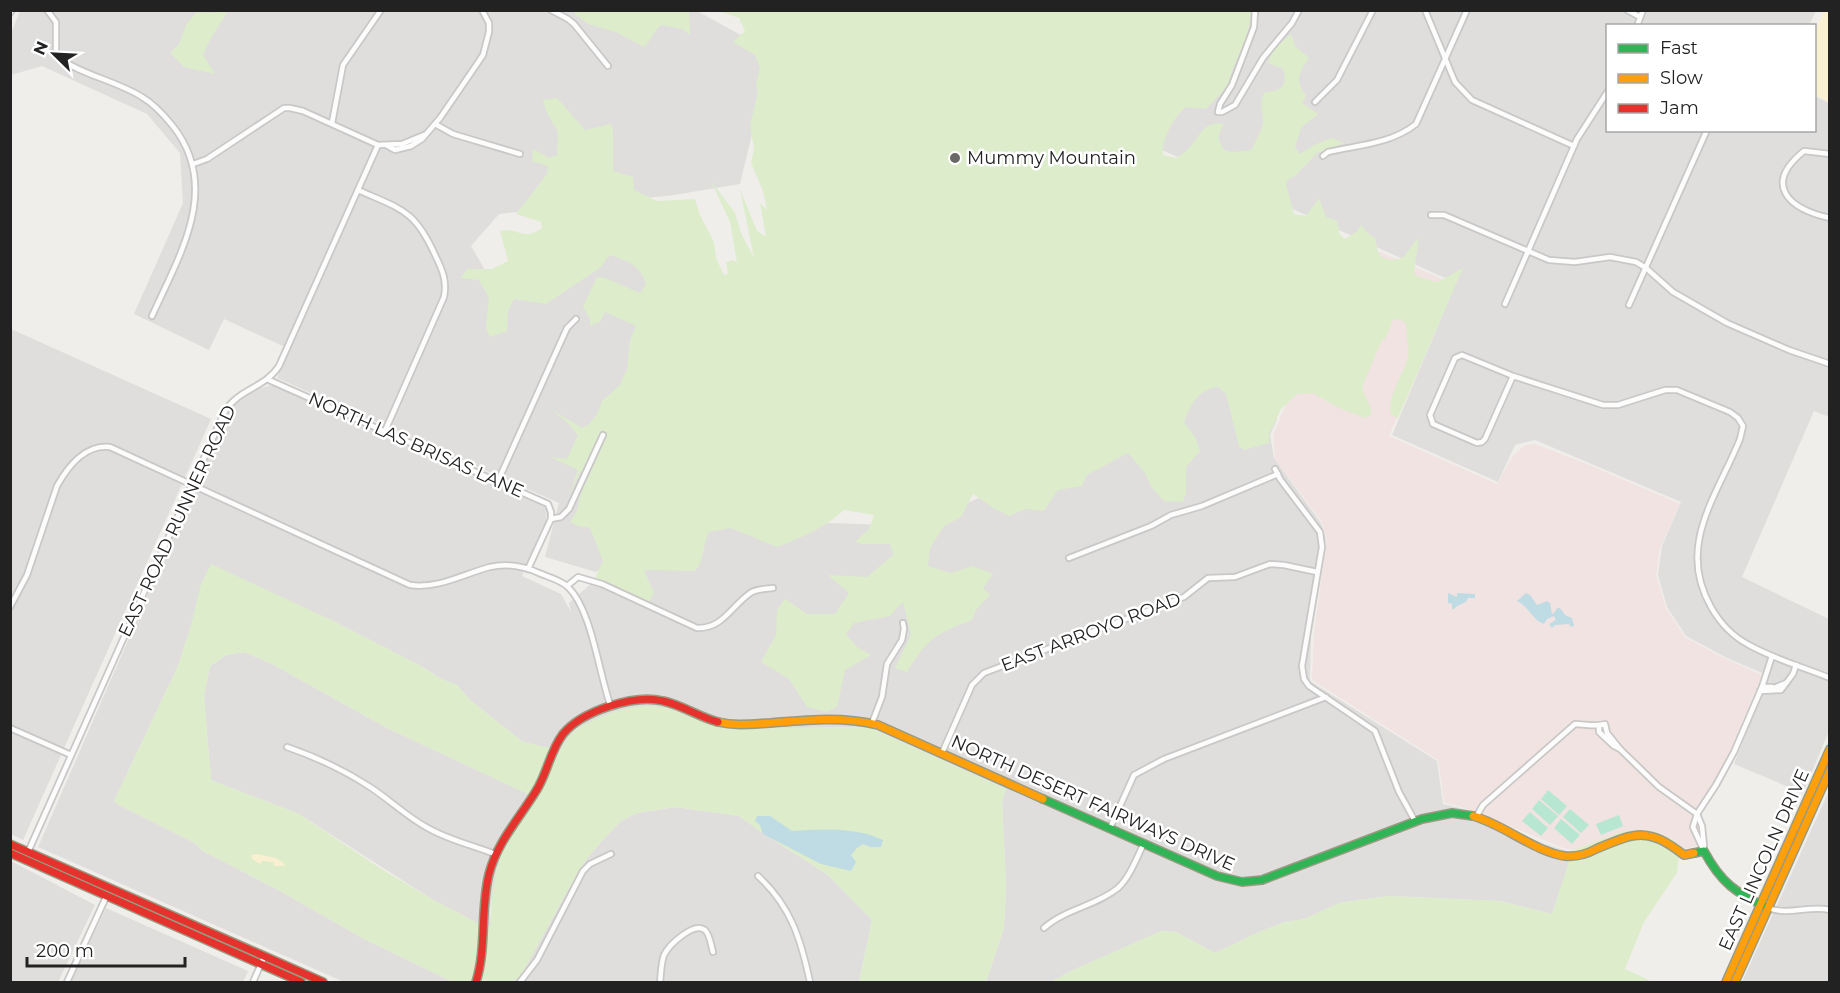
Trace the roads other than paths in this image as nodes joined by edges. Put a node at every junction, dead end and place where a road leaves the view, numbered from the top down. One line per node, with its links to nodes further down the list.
1 (47, 10): 26 (street)
2 (381, 10): 18 (street)
3 (482, 10): 19 (street)
4 (550, 10): 15 (street)
5 (1255, 10): 6 (street)
6 (1299, 10)
7 (1373, 10): 17 (street)
8 (1425, 10): 14 (street)
9 (1467, 10): 14 (street)
10 (1626, 10): 12 (street)
11 (1643, 10): 12 (street)
12 (1640, 17): 13 (street)
13 (1638, 24)
14 (1446, 59): 22 (street); 25 (street)
15 (608, 66)
16 (1606, 94): 22 (street)
17 (1315, 102)
18 (332, 123): 21 (street); 26 (street)
19 (435, 124): 21 (street); 23 (street)
20 (1706, 132): 31 (street)
21 (378, 145): 27 (street)
22 (1574, 146): 30 (street)
23 (520, 154)
24 (1830, 154): 29 (street)
25 (1323, 156)
26 (193, 164): 34 (street)
27 (358, 190): 38 (street); 39 (street)
28 (1431, 215): 30 (street)
29 (1830, 218)
30 (1528, 251): 31 (street); 32 (street)
31 (1646, 268): 33 (street); 36 (street)
32 (1505, 304)
33 (1629, 305)
34 (152, 316)
35 (576, 319): 41 (street)
36 (1830, 364)
37 (1513, 376): 37 (street); 51 (street)
38 (269, 380): 39 (street, NORTH LAS BRISAS LANE); 42 (street, EAST ROAD RUNNER ROAD)
39 (385, 431): 41 (street, NORTH LAS BRISAS LANE)
40 (603, 435): 43 (street)
41 (498, 481): 43 (street, NORTH LAS BRISAS LANE)
42 (192, 483): 45 (street); 49 (street); 65 (street, EAST ROAD RUNNER ROAD)
43 (551, 519): 45 (street)
44 (1069, 558): 46 (street)
45 (528, 569): 47 (street)
46 (1317, 572): 56 (street); 64 (street, EAST ARROYO ROAD)
47 (567, 586): 48 (street); 57 (street)
48 (772, 588)
49 (10, 607)
50 (903, 623): 58 (street)
51 (1772, 656): 52 (street); 55 (street)
52 (1796, 665): 53 (street); 54 (street)
53 (1830, 678)
54 (1788, 682): 55 (street); 55 (street)
55 (1761, 689): 69 (street)
56 (1326, 697): 71 (street); 72 (street)
57 (611, 707): 58 (street, NORTH DESERT FAIRWAYS DRIVE); 78 (street, NORTH DESERT FAIRWAYS DRIVE)
58 (872, 723): 64 (street, NORTH DESERT FAIRWAYS DRIVE)
59 (1599, 726): 62 (street); 62 (street); 70 (street)
60 (10, 728): 65 (street)
61 (287, 747): 78 (street)
62 (1620, 749): 69 (street)
63 (1830, 749): 67 (street, EAST LINCOLN DRIVE)
64 (942, 753): 72 (street, NORTH DESERT FAIRWAYS DRIVE)
65 (71, 755): 76 (street, EAST ROAD RUNNER ROAD)
66 (1830, 770): 68 (street, EAST LINCOLN DRIVE)
67 (1803, 808): 68 (street); 84 (street, EAST LINCOLN DRIVE)
68 (1811, 812): 85 (street, EAST LINCOLN DRIVE)
69 (1697, 814): 75 (street); 75 (street)
70 (1476, 817): 71 (street, NORTH DESERT FAIRWAYS DRIVE); 75 (street, NORTH DESERT FAIRWAYS DRIVE)
71 (1415, 821): 73 (street, NORTH DESERT FAIRWAYS DRIVE)
72 (1110, 828): 73 (street, NORTH DESERT FAIRWAYS DRIVE)
73 (1144, 843): 87 (street)
74 (10, 844): 76 (street)
75 (1704, 851): 84 (street)
76 (28, 852): 80 (street, EAST ROAD RUNNER ROAD); 82 (street)
77 (10, 853): 80 (street)
78 (495, 854): 95 (street, NORTH DESERT FAIRWAYS DRIVE)
79 (611, 854): 96 (street)
80 (25, 860): 83 (street)
81 (758, 876): 98 (street)
82 (110, 888): 83 (street); 89 (street)
83 (107, 896): 90 (street); 91 (street)
84 (1761, 904): 85 (street); 99 (street, EAST LINCOLN DRIVE)
85 (1768, 908): 86 (street); 100 (street, EAST LINCOLN DRIVE)
86 (1830, 910)
87 (1044, 928)
88 (713, 952): 97 (street)
89 (264, 957): 90 (street); 94 (street)
90 (261, 965): 92 (street); 93 (street)
91 (67, 982)
92 (253, 982)
93 (301, 982)
94 (323, 982)
95 (476, 982)
96 (520, 982)
97 (660, 982)
98 (810, 982)
99 (1726, 982)
100 (1735, 982)

